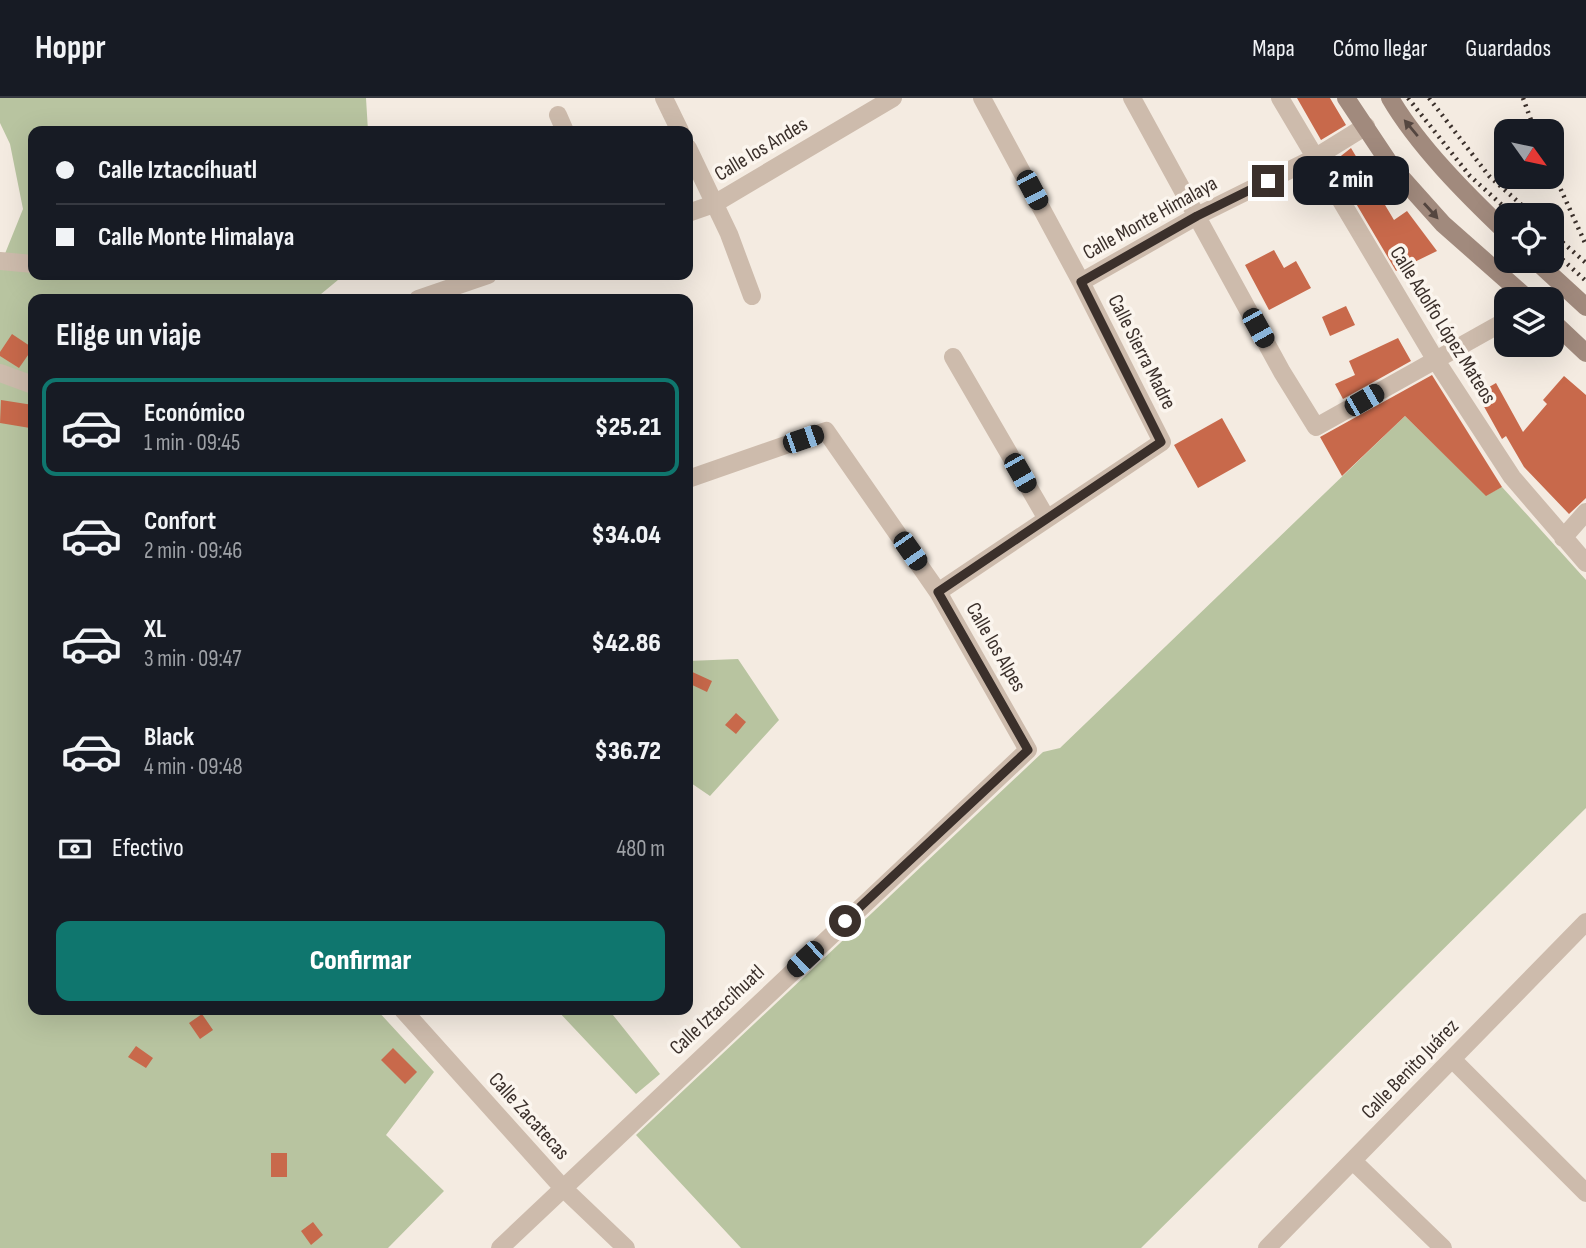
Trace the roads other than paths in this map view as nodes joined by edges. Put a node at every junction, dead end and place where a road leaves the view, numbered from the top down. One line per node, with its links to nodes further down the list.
1 (664, 98): 8 (street)
2 (893, 98): 12 (street, Calle los Andes)
3 (982, 98): 20 (street, Calle Sierra Madre)
4 (1132, 98): 14 (street)
5 (1280, 98): 10 (street, Calle Adolfo López Mateos)
6 (1346, 98): 9 (main road)
7 (1390, 98): 15 (main road, one-way to 7)
8 (678, 126)
9 (1366, 126): 10 (street, Calle Monte Himalaya); 21 (main road, one-way to 21)
10 (1316, 158): 14 (street, Calle Monte Himalaya); 29 (street, Calle Adolfo López Mateos)
11 (693, 159): 12 (street)
12 (714, 204): 13 (street, Calle los Andes); 23 (street)
13 (693, 211)
14 (1197, 216): 20 (street, Calle Monte Himalaya); 29 (street)
15 (1494, 221)
16 (0, 261): 17 (street)
17 (28, 264)
18 (1549, 273): 24 (main road)
19 (473, 280): 22 (street)
20 (1081, 282): 34 (street, Calle Sierra Madre)
21 (1514, 287)
22 (433, 294)
23 (752, 296)
24 (1586, 307)
25 (1494, 327): 29 (street)
26 (1564, 332): 27 (main road)
27 (1586, 353)
28 (953, 357): 34 (street)
29 (1436, 359): 35 (street, Calle Adolfo López Mateos)
30 (0, 373): 31 (street)
31 (28, 383)
32 (693, 477): 37 (street, Calle los Alpes)
33 (1586, 512): 35 (street)
34 (1047, 519): 37 (street)
35 (1563, 538): 36 (street, Calle Adolfo López Mateos)
36 (1586, 563)
37 (938, 592): 38 (street, Calle los Alpes)
38 (1028, 750): 43 (street, Calle Iztaccíhuatl)
39 (1586, 922): 41 (street, Calle Benito Juárez)
40 (407, 1015): 43 (street, Calle Zacatecas)
41 (1452, 1059): 42 (street, Calle Benito Juárez); 44 (street)
42 (1353, 1161): 47 (street, Calle Benito Juárez); 48 (street)
43 (562, 1187): 45 (street, Calle Iztaccíhuatl); 46 (street, Calle Zacatecas)
44 (1586, 1193)
45 (500, 1248)
46 (626, 1248)
47 (1267, 1248)
48 (1443, 1248)

